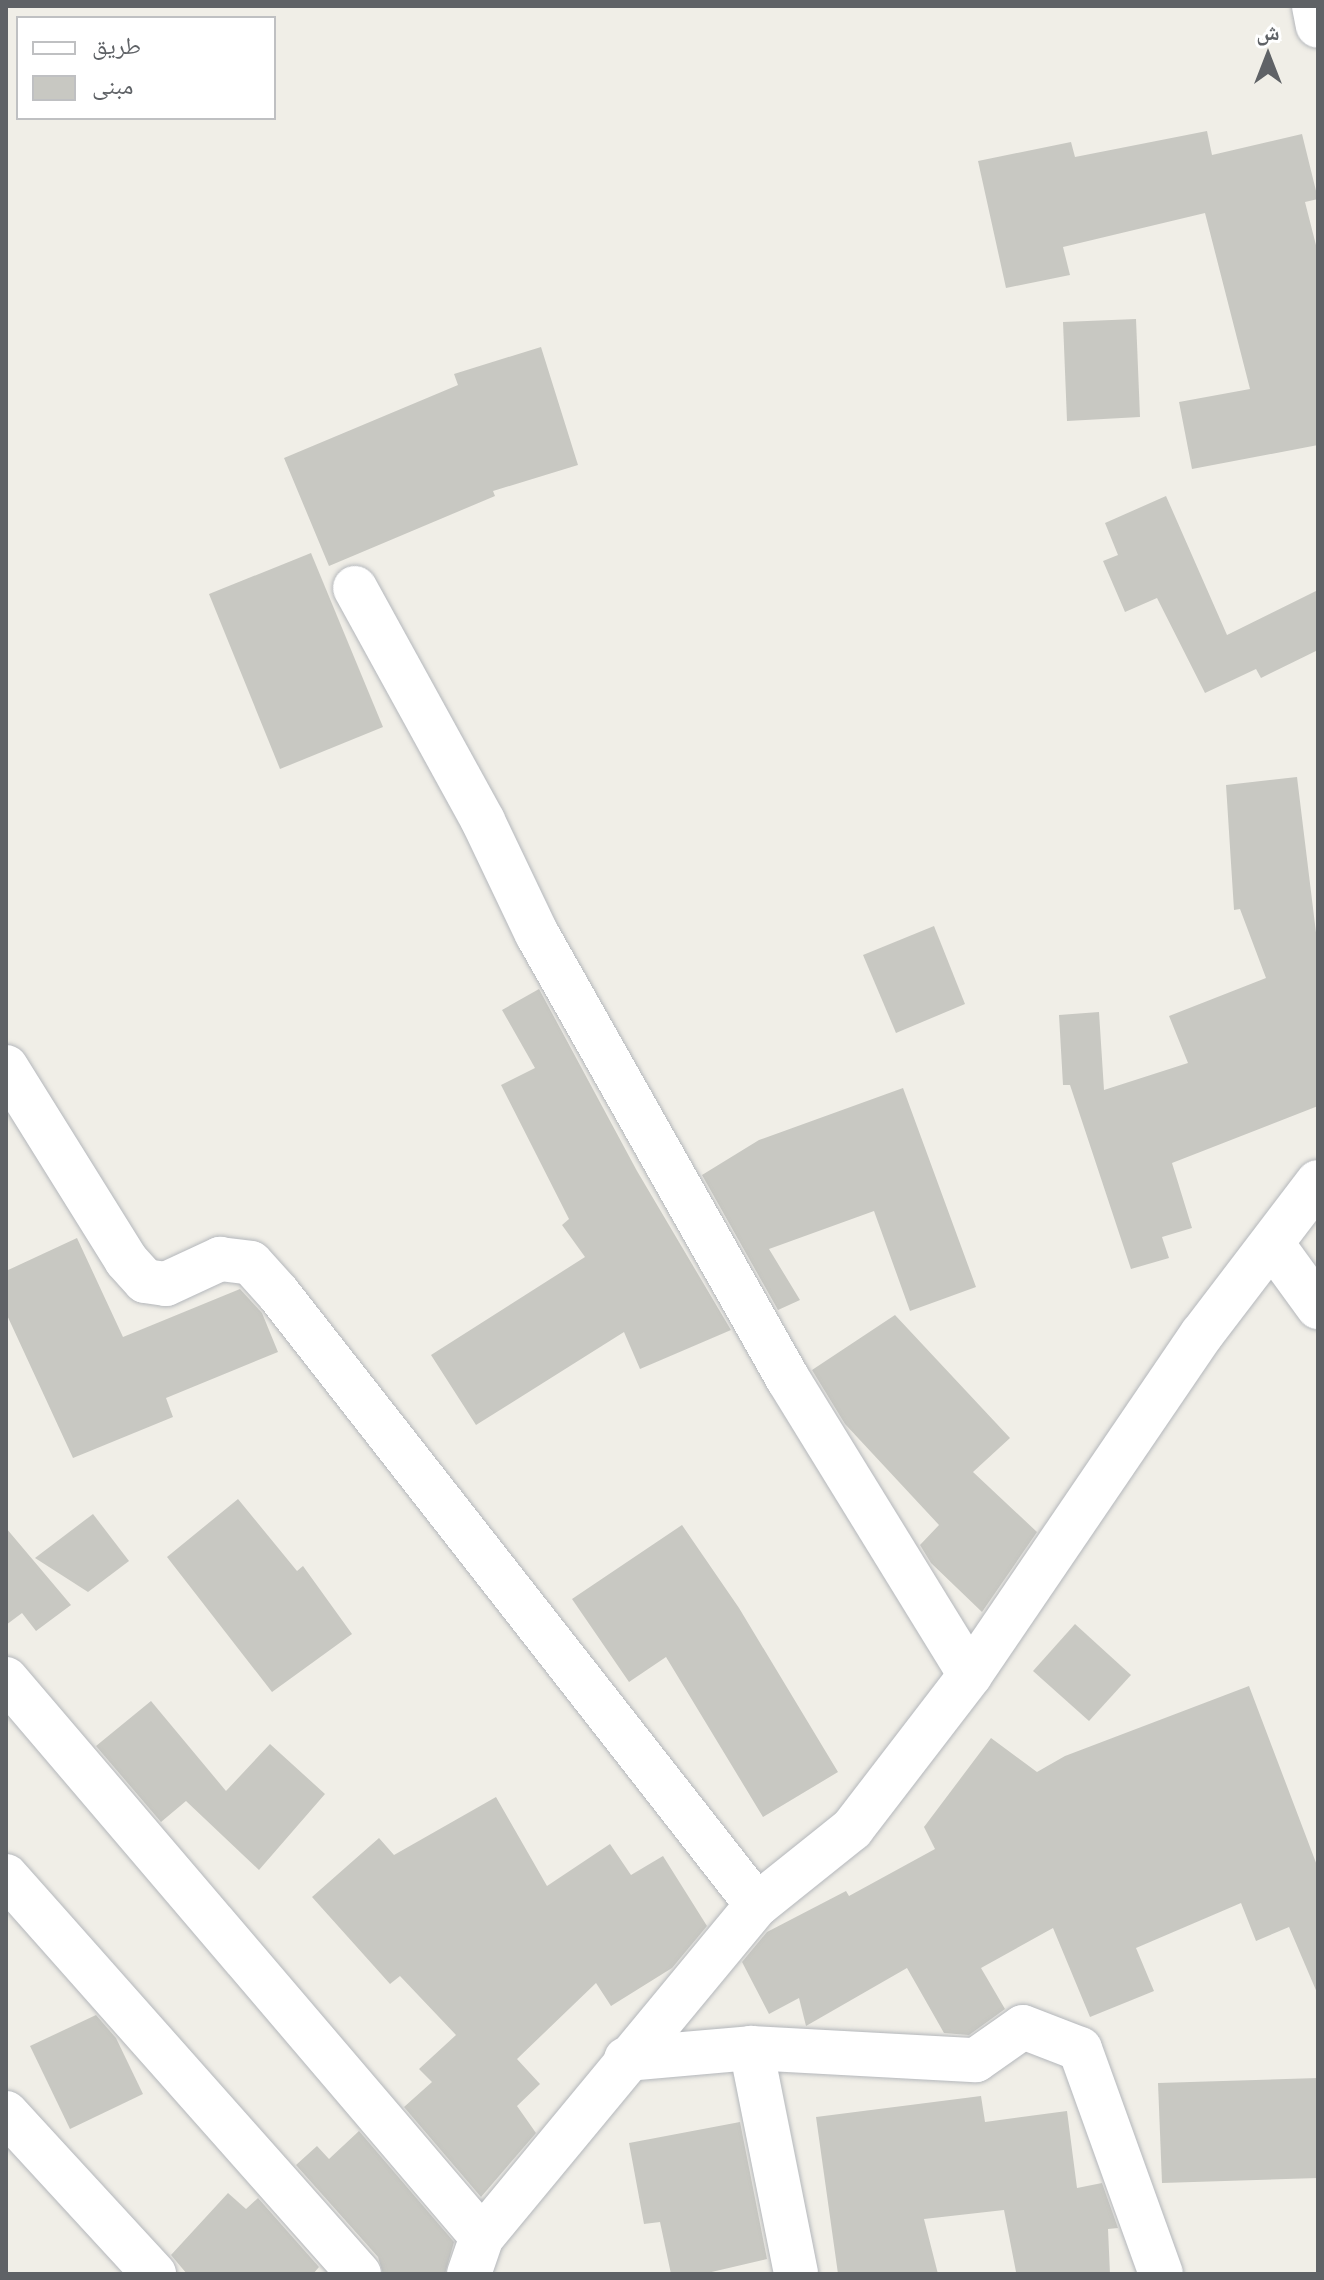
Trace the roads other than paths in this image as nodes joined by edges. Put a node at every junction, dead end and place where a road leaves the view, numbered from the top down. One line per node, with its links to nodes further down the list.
1 (1314, 6): 2 (street)
2 (1318, 26)
3 (355, 588): 8 (street)
4 (6, 1067): 11 (street)
5 (1318, 1182): 6 (street)
6 (1273, 1245): 7 (street); 8 (street)
7 (1318, 1307)
8 (970, 1675): 11 (street)
9 (6, 1679): 15 (street)
10 (6, 1876): 17 (street)
11 (757, 1905): 13 (street)
12 (751, 2048): 13 (street); 18 (street); 19 (street)
13 (626, 2059): 15 (street)
14 (6, 2113): 16 (street)
15 (476, 2256)
16 (154, 2274)
17 (359, 2274)
18 (796, 2274)
19 (1161, 2274)

